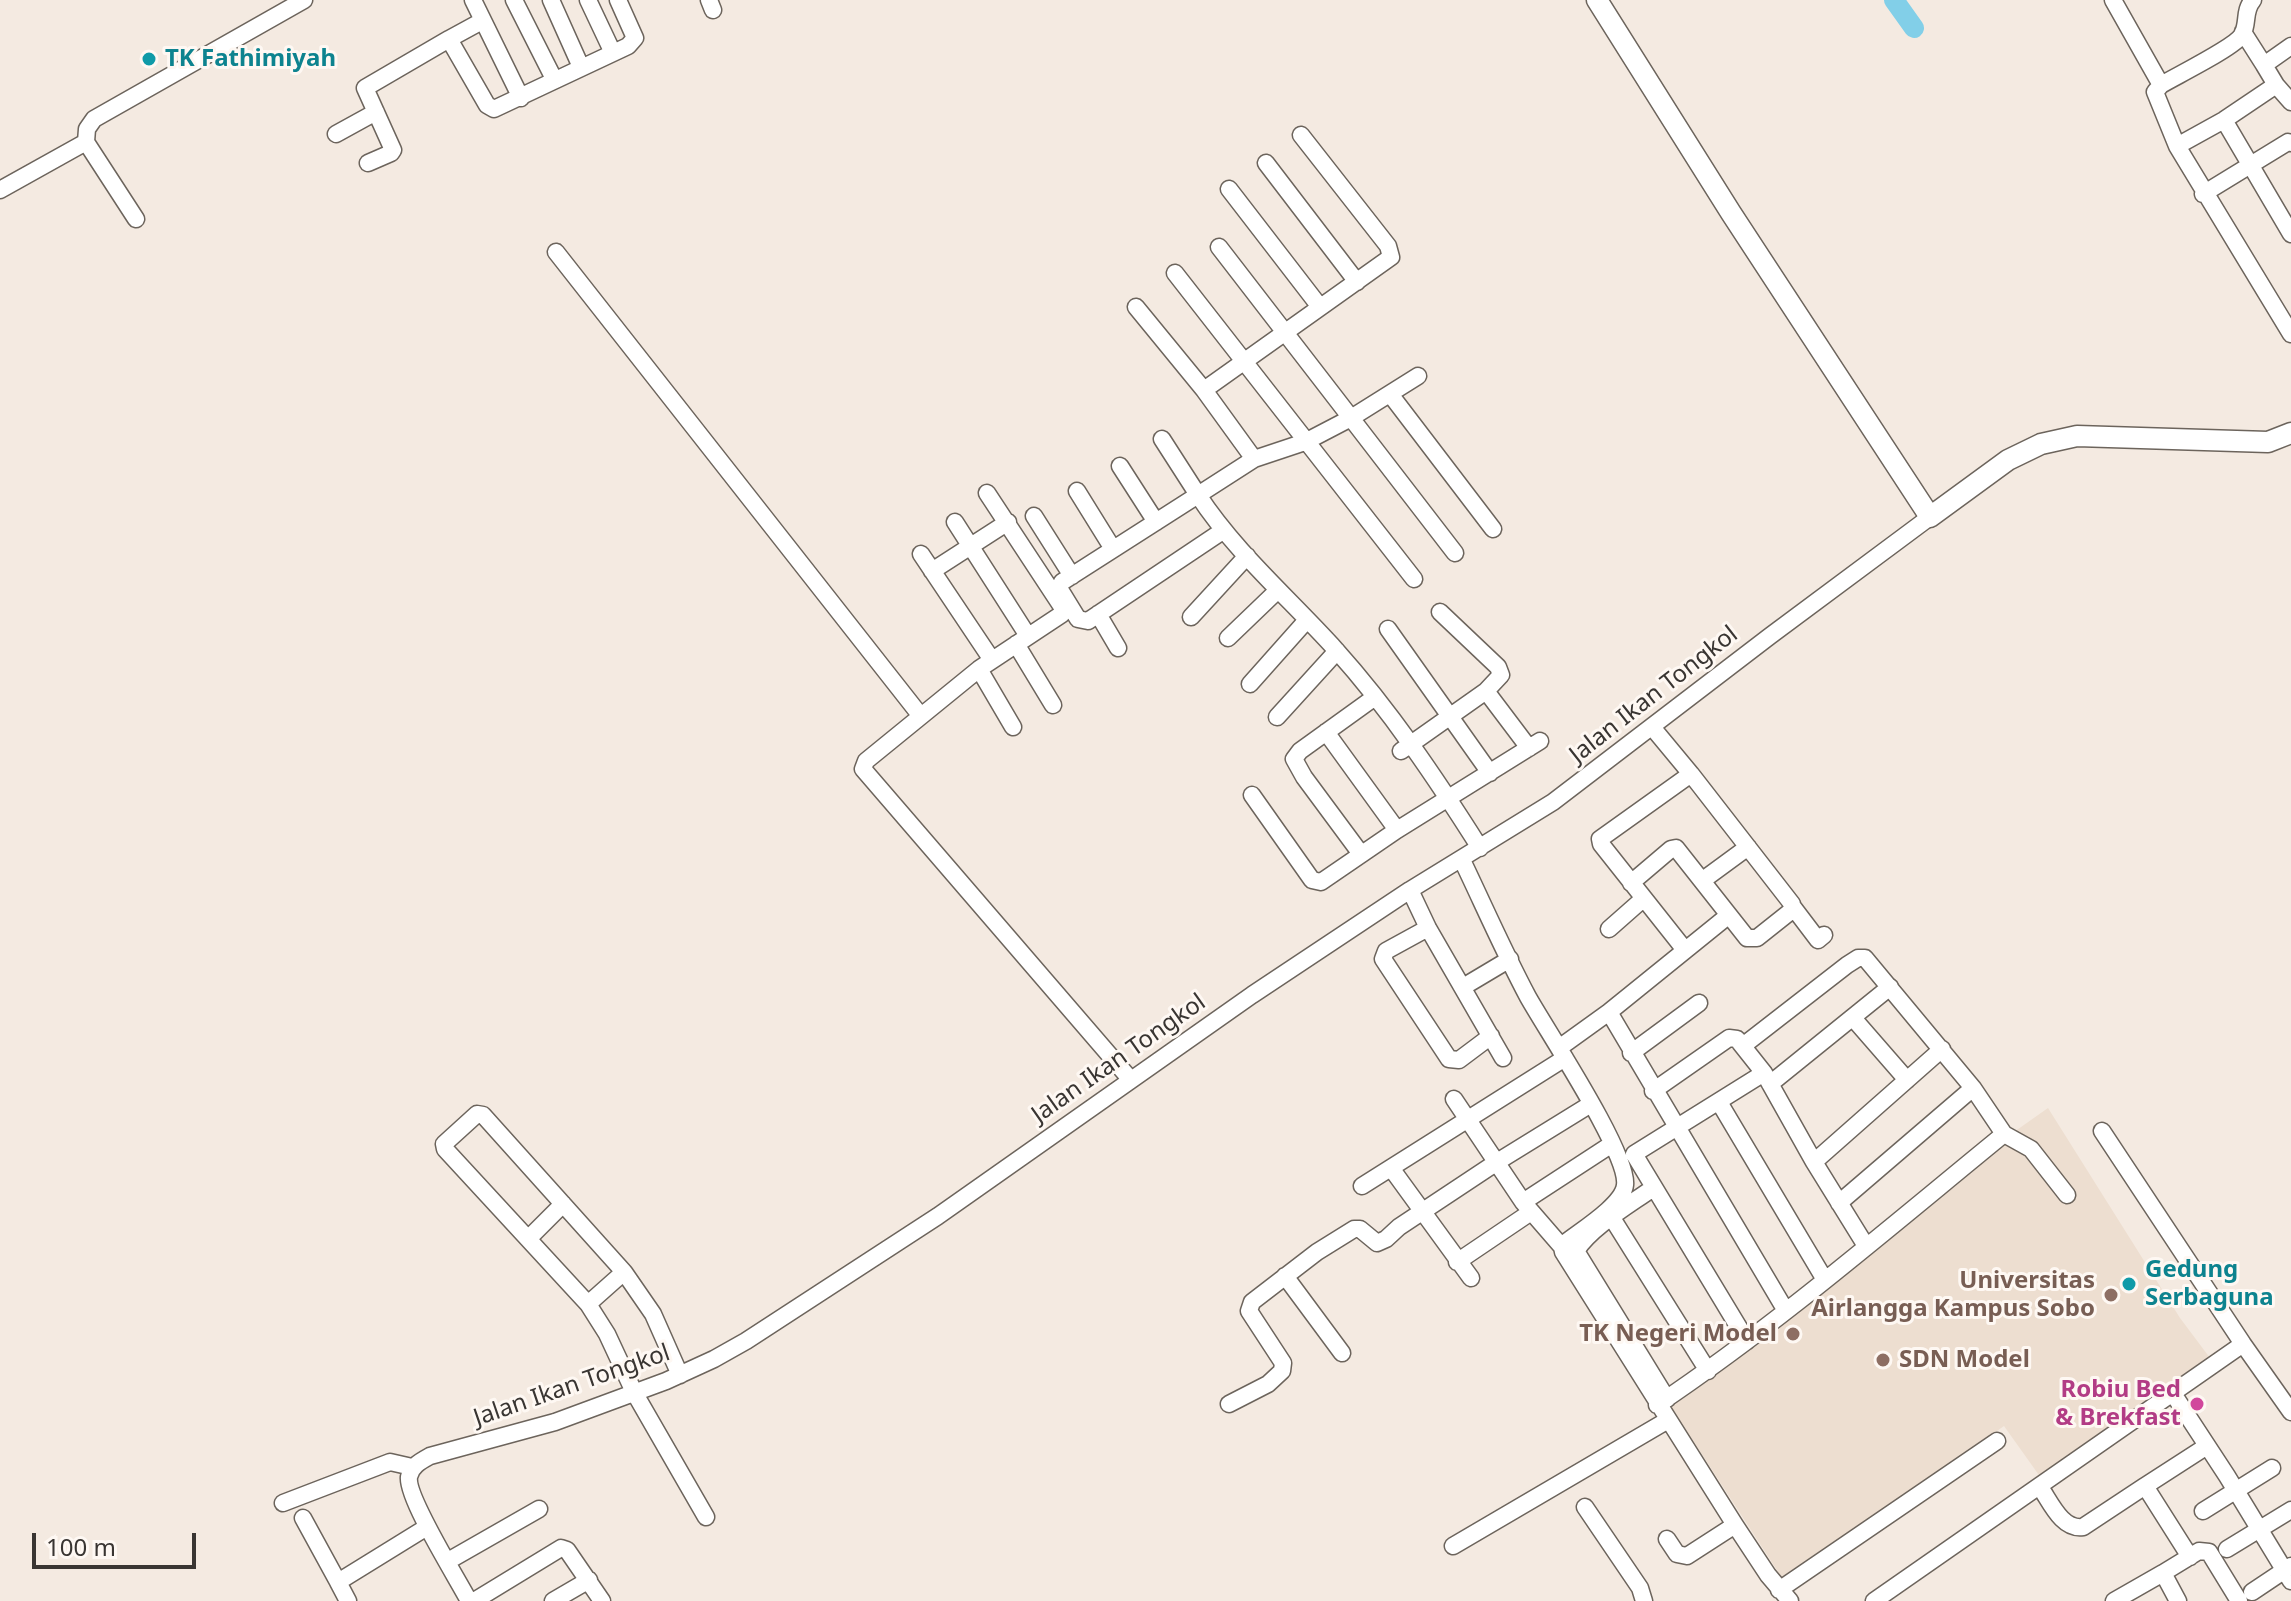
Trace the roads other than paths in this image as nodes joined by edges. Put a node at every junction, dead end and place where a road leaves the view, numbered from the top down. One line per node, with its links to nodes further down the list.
1 (304, 0): 26 (street)
2 (473, 0): 10 (street)
3 (514, 0): 17 (street)
4 (551, 0): 16 (street)
5 (588, 0): 14 (street)
6 (618, 0): 14 (street)
7 (1597, 0): 59 (main road)
8 (2113, 0): 18 (street)
9 (2253, 0): 11 (street)
10 (482, 21): 12 (street); 20 (street)
11 (2243, 32): 15 (street); 18 (street)
12 (449, 39): 20 (street); 22 (street)
13 (2291, 46): 15 (street)
14 (613, 53): 16 (street)
15 (2264, 65): 19 (street)
16 (581, 67): 17 (street)
17 (554, 79): 20 (street)
18 (2161, 85): 28 (street)
19 (2276, 85): 21 (street); 23 (street)
20 (521, 98)
21 (2291, 102)
22 (376, 112): 24 (street); 29 (street)
23 (2224, 120): 28 (street); 31 (street)
24 (336, 134)
25 (1301, 135): 40 (street)
26 (86, 142): 33 (street); 35 (street)
27 (2291, 143): 31 (street)
28 (2177, 146): 34 (street)
29 (368, 163)
30 (1266, 163): 40 (street)
31 (2250, 164): 34 (street); 36 (street)
32 (1229, 189): 42 (street)
33 (0, 190)
34 (2203, 194): 44 (street)
35 (136, 219)
36 (2291, 234)
37 (1219, 247): 43 (street)
38 (556, 252): 88 (street)
39 (1175, 273): 45 (street)
40 (1357, 282): 42 (street)
41 (1136, 307): 47 (street)
42 (1320, 307): 43 (street)
43 (1284, 332): 45 (street); 49 (street)
44 (2291, 334)
45 (1244, 361): 47 (street); 52 (street)
46 (1418, 376): 48 (street)
47 (1204, 390): 53 (street)
48 (1390, 394): 49 (street); 63 (street)
49 (1351, 418): 52 (street); 67 (street)
50 (2291, 433): 59 (main road)
51 (1162, 439): 57 (street)
52 (1305, 442): 53 (street); 72 (street)
53 (1254, 459): 57 (street)
54 (1120, 466): 62 (street)
55 (1077, 491): 66 (street)
56 (987, 493): 61 (street)
57 (1198, 495): 62 (street); 64 (street)
58 (1034, 516): 71 (street)
59 (1930, 517): 92 (street, Jalan Ikan Tongkol)
60 (955, 522): 65 (street)
61 (1008, 522): 65 (street); 80 (street)
62 (1156, 522): 66 (street)
63 (1493, 529)
64 (1224, 530): 69 (street); 75 (street)
65 (969, 546): 70 (street); 80 (street)
66 (1113, 549): 71 (street)
67 (1455, 553)
68 (921, 554): 70 (street)
69 (1247, 556): 73 (street); 76 (street)
70 (932, 571): 83 (street)
71 (1072, 576): 75 (street)
72 (1414, 579)
73 (1278, 590): 77 (street); 79 (street)
74 (1440, 612): 85 (street)
75 (1098, 614): 81 (street)
76 (1191, 617)
77 (1306, 621): 82 (street); 84 (street)
78 (1388, 629): 89 (street)
79 (1228, 638)
80 (1022, 640): 83 (street); 87 (street)
81 (1118, 648)
82 (1333, 650): 86 (street); 90 (street)
83 (986, 664): 88 (street); 91 (street)
84 (1250, 684)
85 (1486, 691): 89 (street); 95 (street)
86 (1371, 701): 93 (street); 94 (street)
87 (1053, 705)
88 (920, 715): 126 (street)
89 (1449, 715): 94 (street); 95 (street)
90 (1277, 717)
91 (1013, 727)
92 (1652, 727): 96 (street); 102 (street, Jalan Ikan Tongkol)
93 (1326, 732): 99 (street); 101 (street)
94 (1405, 748): 98 (street)
95 (1490, 773): 98 (street)
96 (1691, 774): 100 (street); 104 (street)
97 (1252, 795): 101 (street)
98 (1445, 802): 99 (street); 102 (street)
99 (1397, 830): 101 (street)
100 (1748, 847): 103 (street); 107 (street)
101 (1361, 854)
102 (1472, 854): 105 (street, Jalan Ikan Tongkol); 113 (street)
103 (1703, 880): 104 (street); 108 (street)
104 (1631, 883): 106 (street)
105 (1410, 890): 109 (street); 126 (street, Jalan Ikan Tongkol)
106 (1643, 899): 110 (street); 112 (street)
107 (1793, 907): 108 (street); 111 (street)
108 (1729, 915): 112 (street)
109 (1428, 928): 114 (street); 119 (street)
110 (1609, 929)
111 (1824, 935)
112 (1685, 950): 117 (street)
113 (1510, 959): 114 (street); 122 (street)
114 (1463, 987): 119 (street)
115 (1890, 987): 118 (street); 120 (street); 121 (street)
116 (1699, 1003): 123 (street)
117 (1609, 1012): 122 (street); 123 (street)
118 (1853, 1018): 125 (street); 127 (street)
119 (1491, 1036): 124 (street)
120 (1744, 1045): 125 (street); 129 (street)
121 (1942, 1049): 127 (street); 128 (street)
122 (1562, 1053): 132 (street); 133 (street)
123 (1631, 1053): 129 (street)
124 (1503, 1058)
125 (1767, 1079): 131 (street); 139 (street)
126 (1131, 1080): 163 (street, Jalan Ikan Tongkol)
127 (1907, 1080): 139 (street)
128 (1973, 1088): 136 (street); 144 (street)
129 (1653, 1091): 134 (street)
130 (1454, 1099): 133 (street)
131 (1719, 1102): 134 (street); 156 (street)
132 (1591, 1104): 137 (street); 138 (street)
133 (1468, 1120): 138 (street); 140 (street)
134 (1676, 1129): 142 (street); 158 (street)
135 (2102, 1131): 160 (street)
136 (2004, 1134): 143 (street); 150 (street)
137 (1612, 1144): 146 (street); 151 (street)
138 (1497, 1162): 146 (street); 147 (street)
139 (1814, 1162): 144 (street)
140 (1391, 1168): 141 (street); 147 (street)
141 (1362, 1186)
142 (1653, 1188): 148 (street); 159 (street)
143 (2067, 1195)
144 (1839, 1203): 150 (street)
145 (563, 1204): 149 (street); 149 (street); 153 (street)
146 (1527, 1207): 151 (street); 152 (street)
147 (1422, 1212): 152 (street); 154 (street)
148 (1612, 1218): 162 (street); 166 (street)
149 (528, 1239): 157 (street)
150 (1866, 1246): 156 (street)
151 (1562, 1247): 166 (street)
152 (1457, 1262): 155 (street)
153 (624, 1272): 157 (street); 163 (street)
154 (1285, 1276): 161 (street); 167 (street)
155 (1471, 1278)
156 (1825, 1280): 158 (street)
157 (588, 1304): 164 (street)
158 (1786, 1311): 159 (street)
159 (1747, 1341): 162 (street)
160 (2243, 1344): 165 (street); 168 (street)
161 (1342, 1353)
162 (1708, 1371): 166 (street)
163 (680, 1375): 164 (street, Jalan Ikan Tongkol)
164 (634, 1392): 172 (street, Jalan Ikan Tongkol); 182 (street)
165 (2172, 1392): 171 (street); 175 (street)
166 (1662, 1402): 169 (street)
167 (1229, 1404)
168 (2291, 1412)
169 (1668, 1420): 184 (street); 188 (street)
170 (1997, 1441): 196 (street)
171 (2207, 1446): 174 (street); 176 (street)
172 (412, 1467): 177 (street); 185 (street)
173 (2272, 1468): 176 (street)
174 (2145, 1486): 175 (street); 190 (street)
175 (2040, 1487): 203 (street)
176 (2235, 1490): 181 (street); 186 (street)
177 (283, 1503)
178 (1585, 1507): 202 (street)
179 (539, 1509): 191 (street)
180 (2291, 1510): 186 (street)
181 (2203, 1511)
182 (706, 1517)
183 (303, 1518): 195 (street)
184 (1735, 1525): 187 (street); 196 (street)
185 (427, 1527): 191 (street); 195 (street)
186 (2259, 1529): 189 (street); 193 (street)
187 (1667, 1539)
188 (1453, 1546)
189 (2227, 1549)
190 (2190, 1557): 192 (street); 197 (street)
191 (448, 1561): 199 (street)
192 (2163, 1573): 204 (street); 205 (street)
193 (2289, 1573): 197 (street)
194 (589, 1580): 199 (street); 200 (street); 201 (street)
195 (338, 1582): 198 (street)
196 (1784, 1596)
197 (2245, 1596)
198 (348, 1601)
199 (472, 1601)
200 (553, 1601)
201 (602, 1601)
202 (1644, 1601)
203 (1874, 1601)
204 (2114, 1601)
205 (2178, 1601)

